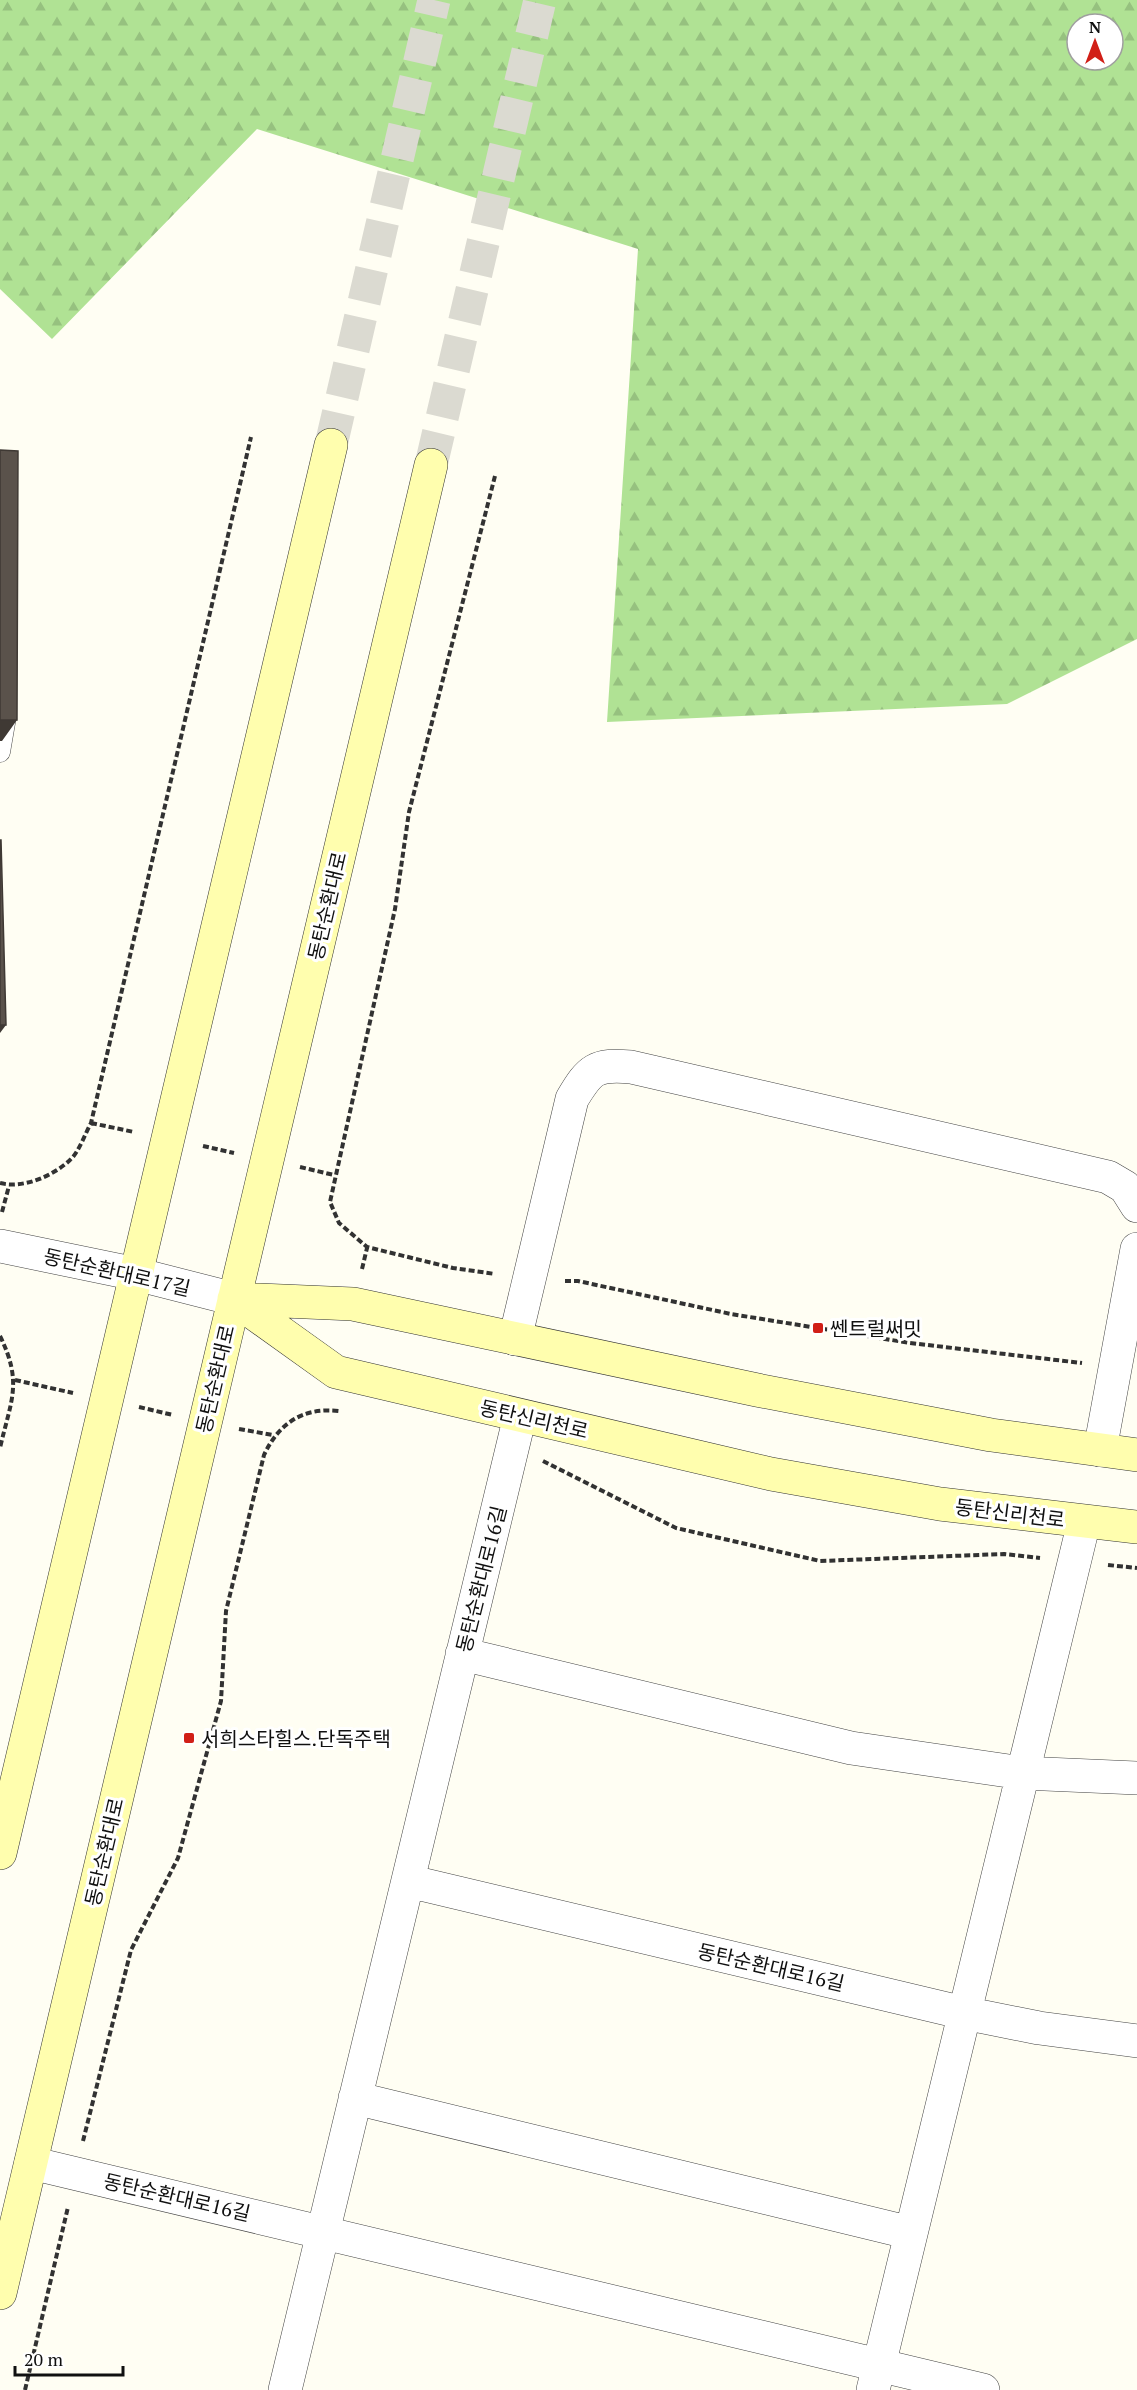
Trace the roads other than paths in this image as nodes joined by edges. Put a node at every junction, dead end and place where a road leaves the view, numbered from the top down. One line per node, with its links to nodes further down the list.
1 (331, 445): 8 (main road)
2 (431, 465): 9 (main road, 동탄순환대로)
3 (9, 698): 4 (lane)
4 (0, 753)
5 (1137, 1206): 10 (street)
6 (0, 1246): 8 (street, 동탄순환대로17길)
7 (1137, 1249): 12 (street)
8 (136, 1274): 9 (street, 동탄순환대로17길); 19 (main road)
9 (234, 1299): 10 (main road); 11 (main road, 동탄신리천로); 24 (main road, 동탄순환대로)
10 (515, 1339): 12 (main road)
11 (517, 1431): 14 (main road, 동탄신리천로); 16 (street, 동탄순환대로16길)
12 (1100, 1450): 13 (main road)
13 (1137, 1455)
14 (1084, 1522): 15 (main road, 동탄신리천로); 17 (street)
15 (1137, 1527)
16 (462, 1654): 17 (street); 20 (street, 동탄순환대로16길)
17 (1022, 1773): 18 (street); 21 (street)
18 (1137, 1778)
19 (0, 1853)
20 (408, 1881): 21 (street, 동탄순환대로16길); 23 (street, 동탄순환대로16길)
21 (964, 2013): 22 (street, 동탄순환대로16길); 26 (street)
22 (1137, 2041)
23 (355, 2098): 25 (street, 동탄순환대로16길); 26 (street)
24 (31, 2163): 25 (street, 동탄순환대로16길); 27 (main road, 동탄순환대로)
25 (323, 2231): 28 (street, 동탄순환대로16길); 29 (street, 동탄순환대로16길)
26 (911, 2233): 28 (street)
27 (0, 2293)
28 (876, 2378): 30 (street, 동탄순환대로16길)
29 (285, 2390)
30 (983, 2390)

